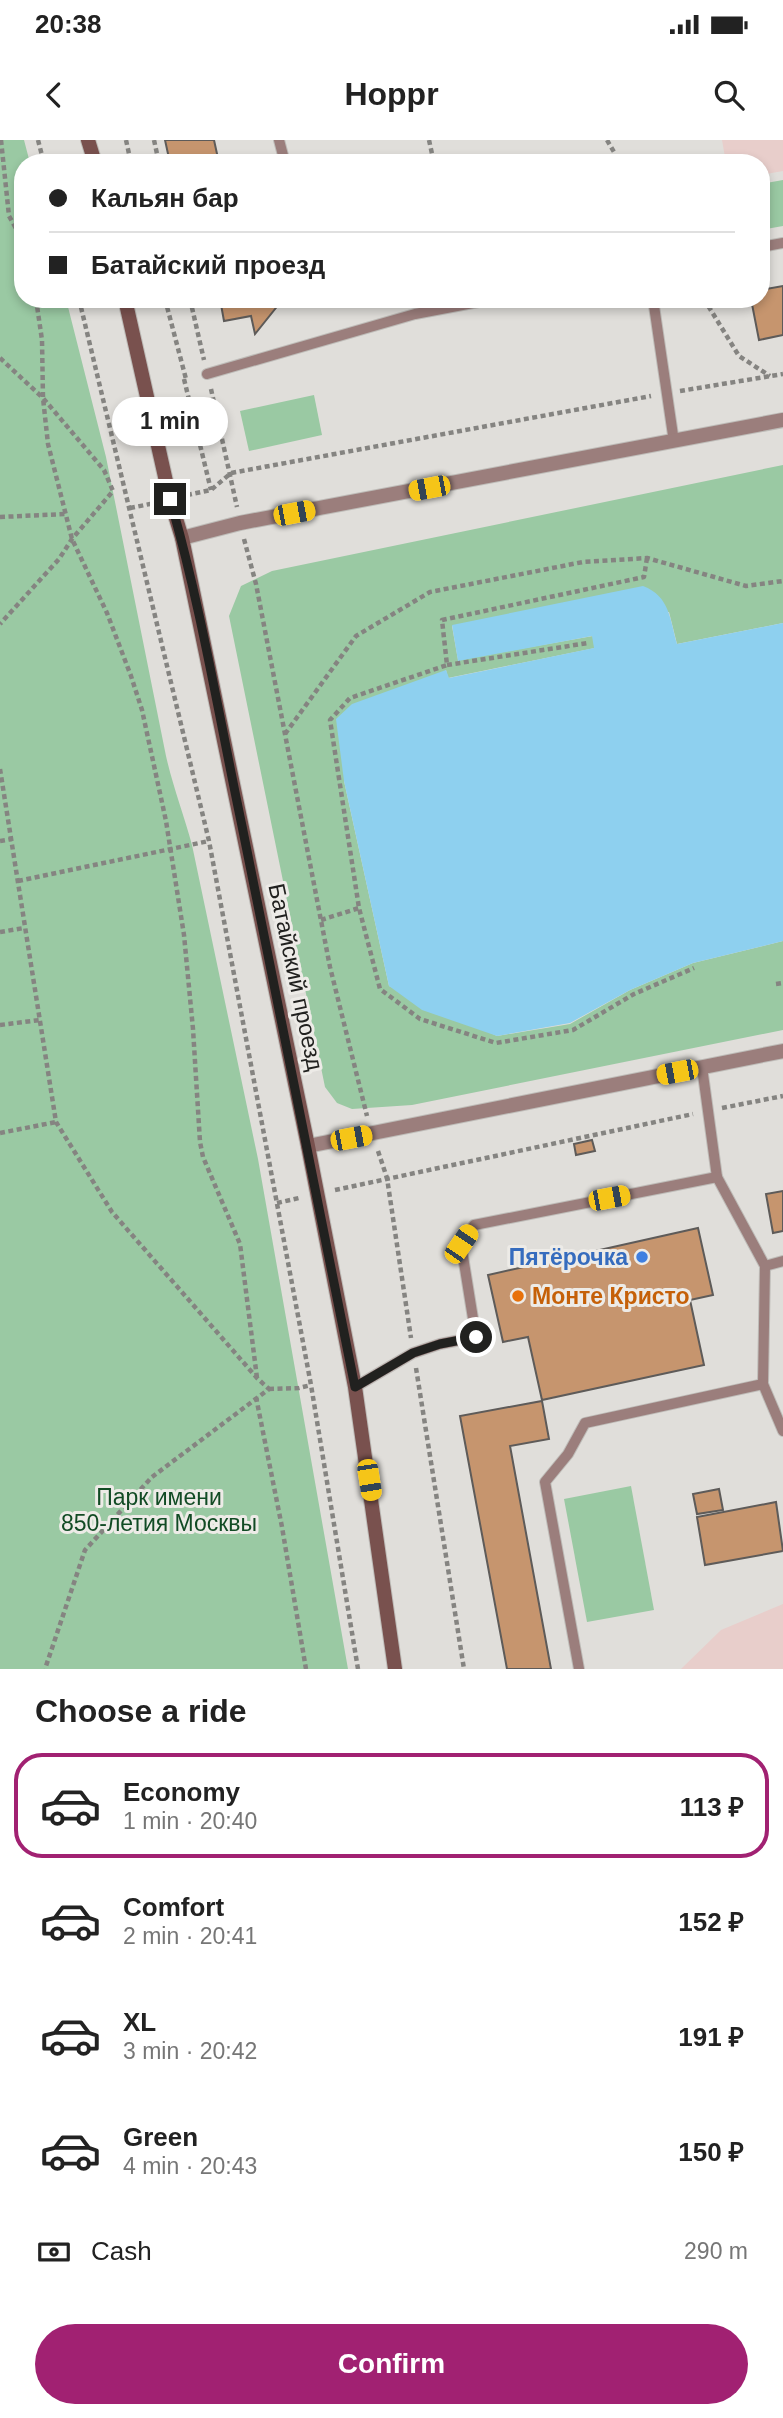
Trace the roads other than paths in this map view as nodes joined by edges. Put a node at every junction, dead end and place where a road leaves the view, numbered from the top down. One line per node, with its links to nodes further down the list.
1 (127, 308): 7 (main road, Батайский проезд)
2 (447, 308): 4 (lane)
3 (654, 308): 6 (lane)
4 (207, 374)
5 (783, 420): 6 (street)
6 (674, 442): 7 (street)
7 (182, 538): 10 (main road, Батайский проезд)
8 (783, 1051): 9 (street)
9 (702, 1067): 10 (street); 11 (lane)
10 (308, 1146): 15 (main road, Батайский проезд)
11 (717, 1177): 13 (lane); 15 (lane)
12 (783, 1261): 13 (lane)
13 (765, 1266): 14 (lane)
14 (763, 1384): 16 (lane); 18 (lane)
15 (355, 1387): 17 (main road, Батайский проезд)
16 (783, 1431)
17 (395, 1669)
18 (579, 1669)

